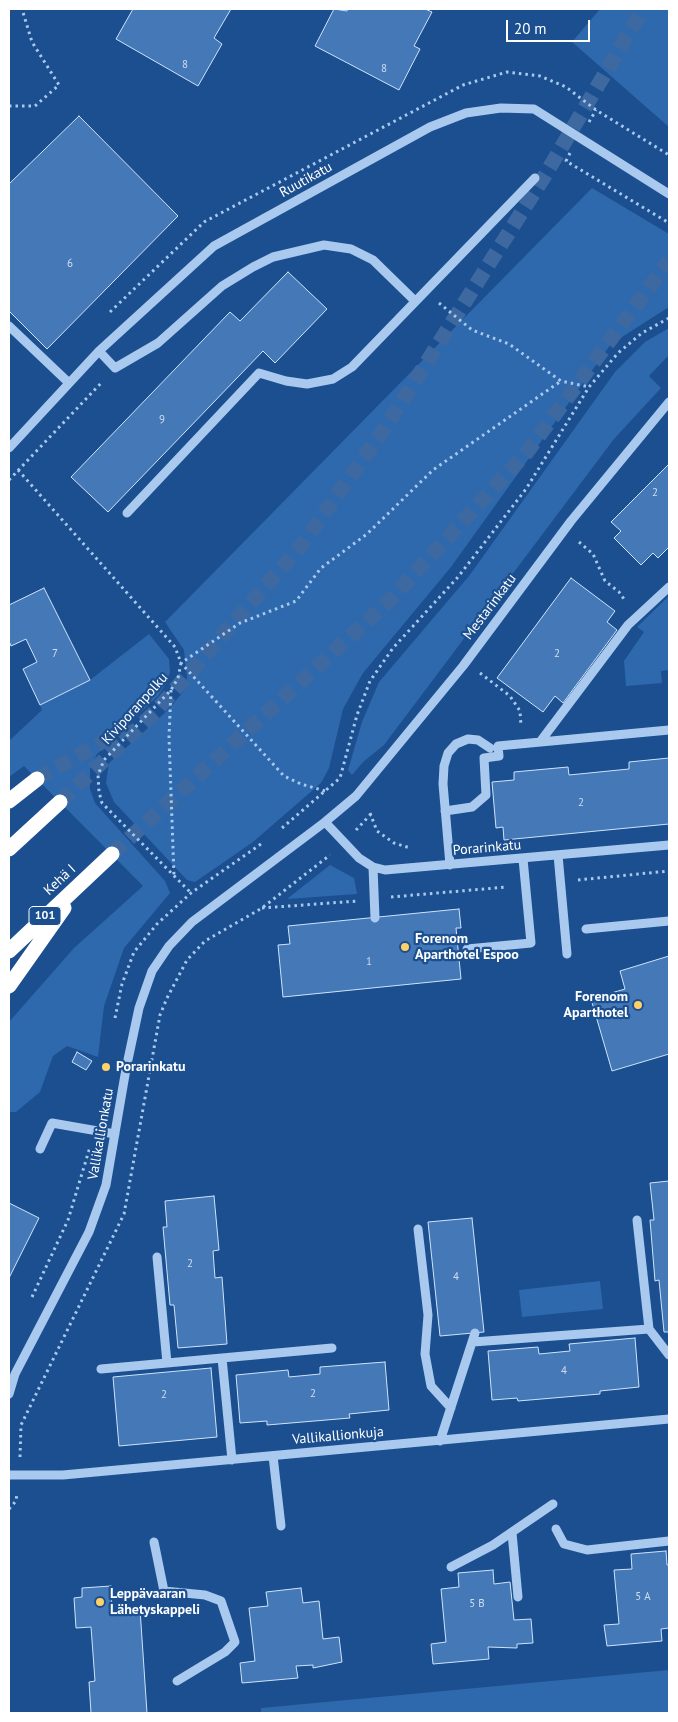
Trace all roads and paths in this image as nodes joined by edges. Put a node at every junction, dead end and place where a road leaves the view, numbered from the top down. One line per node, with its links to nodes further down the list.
1 (22, 9): 2 (path)
2 (9, 106)
3 (535, 178): 5 (street)
4 (669, 194): 9 (street, Ruutikatu)
5 (426, 291): 6 (street); 11 (path)
6 (415, 301): 10 (street); 18 (street)
7 (669, 318): 13 (path)
8 (10, 327): 12 (street)
9 (99, 351): 10 (street); 12 (street, Ruutikatu)
10 (115, 368): 16 (path)
11 (561, 381): 13 (path); 22 (path)
12 (69, 383): 15 (street, Ruutikatu)
13 (589, 387): 29 (path)
14 (669, 402): 32 (street, Mestarinkatu)
15 (9, 448)
16 (18, 470): 17 (path); 22 (path, Kiviporanpolku)
17 (9, 480)
18 (127, 513)
19 (578, 541): 21 (path)
20 (669, 587): 21 (street)
21 (636, 618): 26 (street)
22 (181, 663): 24 (path, Kiviporanpolku); 31 (path)
23 (479, 673): 27 (path)
24 (171, 690): 50 (path); 50 (path, Kiviporanpolku)
25 (669, 730): 26 (street)
26 (540, 742): 27 (street)
27 (523, 743): 35 (street)
28 (490, 748): 35 (street)
29 (340, 778): 31 (path); 32 (path)
30 (38, 779): 33 (highway)
31 (326, 792): 38 (path)
32 (356, 796): 36 (path); 37 (street, Mestarinkatu)
33 (9, 801)
34 (60, 802): 43 (highway)
35 (445, 811): 42 (street)
36 (371, 814): 40 (path); 42 (path)
37 (325, 822): 40 (street); 66 (street, Vallikallionkatu)
38 (275, 834)
39 (267, 840): 54 (path)
40 (344, 844): 48 (street); 56 (path)
41 (669, 845): 45 (street, Porarinkatu)
42 (448, 846): 47 (street)
43 (9, 849)
44 (112, 854): 51 (highway, Kehä I / 101)
45 (558, 855): 46 (street, Porarinkatu); 52 (street)
46 (523, 859): 47 (street, Porarinkatu); 53 (street)
47 (450, 865): 48 (street, Porarinkatu)
48 (373, 867): 55 (street)
49 (669, 871): 52 (path)
50 (174, 876): 54 (path, Kiviporanpolku)
51 (82, 882): 61 (highway, Kehä I / 101); 63 (highway)
52 (560, 882): 62 (street)
53 (526, 885): 55 (path); 60 (street)
54 (191, 894): 64 (path)
55 (372, 899): 56 (path); 57 (street)
56 (262, 908): 85 (path)
57 (375, 918)
58 (669, 921): 59 (street)
59 (586, 929)
60 (467, 949)
61 (9, 951)
62 (567, 954)
63 (9, 986)
64 (114, 1022)
65 (94, 1130): 66 (street); 67 (street); 71 (path)
66 (115, 1134): 78 (street, Vallikallionkatu)
67 (40, 1149)
68 (636, 1220): 72 (street)
69 (418, 1229): 80 (street)
70 (157, 1257): 76 (street)
71 (30, 1300)
72 (649, 1329): 74 (street); 80 (street)
73 (332, 1348): 75 (street)
74 (669, 1355)
75 (222, 1358): 76 (street); 84 (street)
76 (168, 1363): 77 (street)
77 (101, 1369)
78 (12, 1373): 79 (street, Vallikallionkatu)
79 (9, 1394)
80 (451, 1408): 82 (street)
81 (669, 1419): 82 (street, Vallikallionkuja)
82 (440, 1441): 83 (street, Vallikallionkuja)
83 (273, 1456): 84 (street, Vallikallionkuja); 89 (street)
84 (232, 1460): 85 (street, Vallikallionkuja)
85 (20, 1474): 86 (street, Vallikallionkuja); 88 (path)
86 (9, 1475)
87 (554, 1504): 91 (street)
88 (9, 1509)
89 (281, 1526)
90 (556, 1529): 92 (street)
91 (512, 1533): 94 (street); 95 (street)
92 (669, 1541)
93 (154, 1542): 96 (street)
94 (451, 1567)
95 (518, 1597)
96 (177, 1681)

